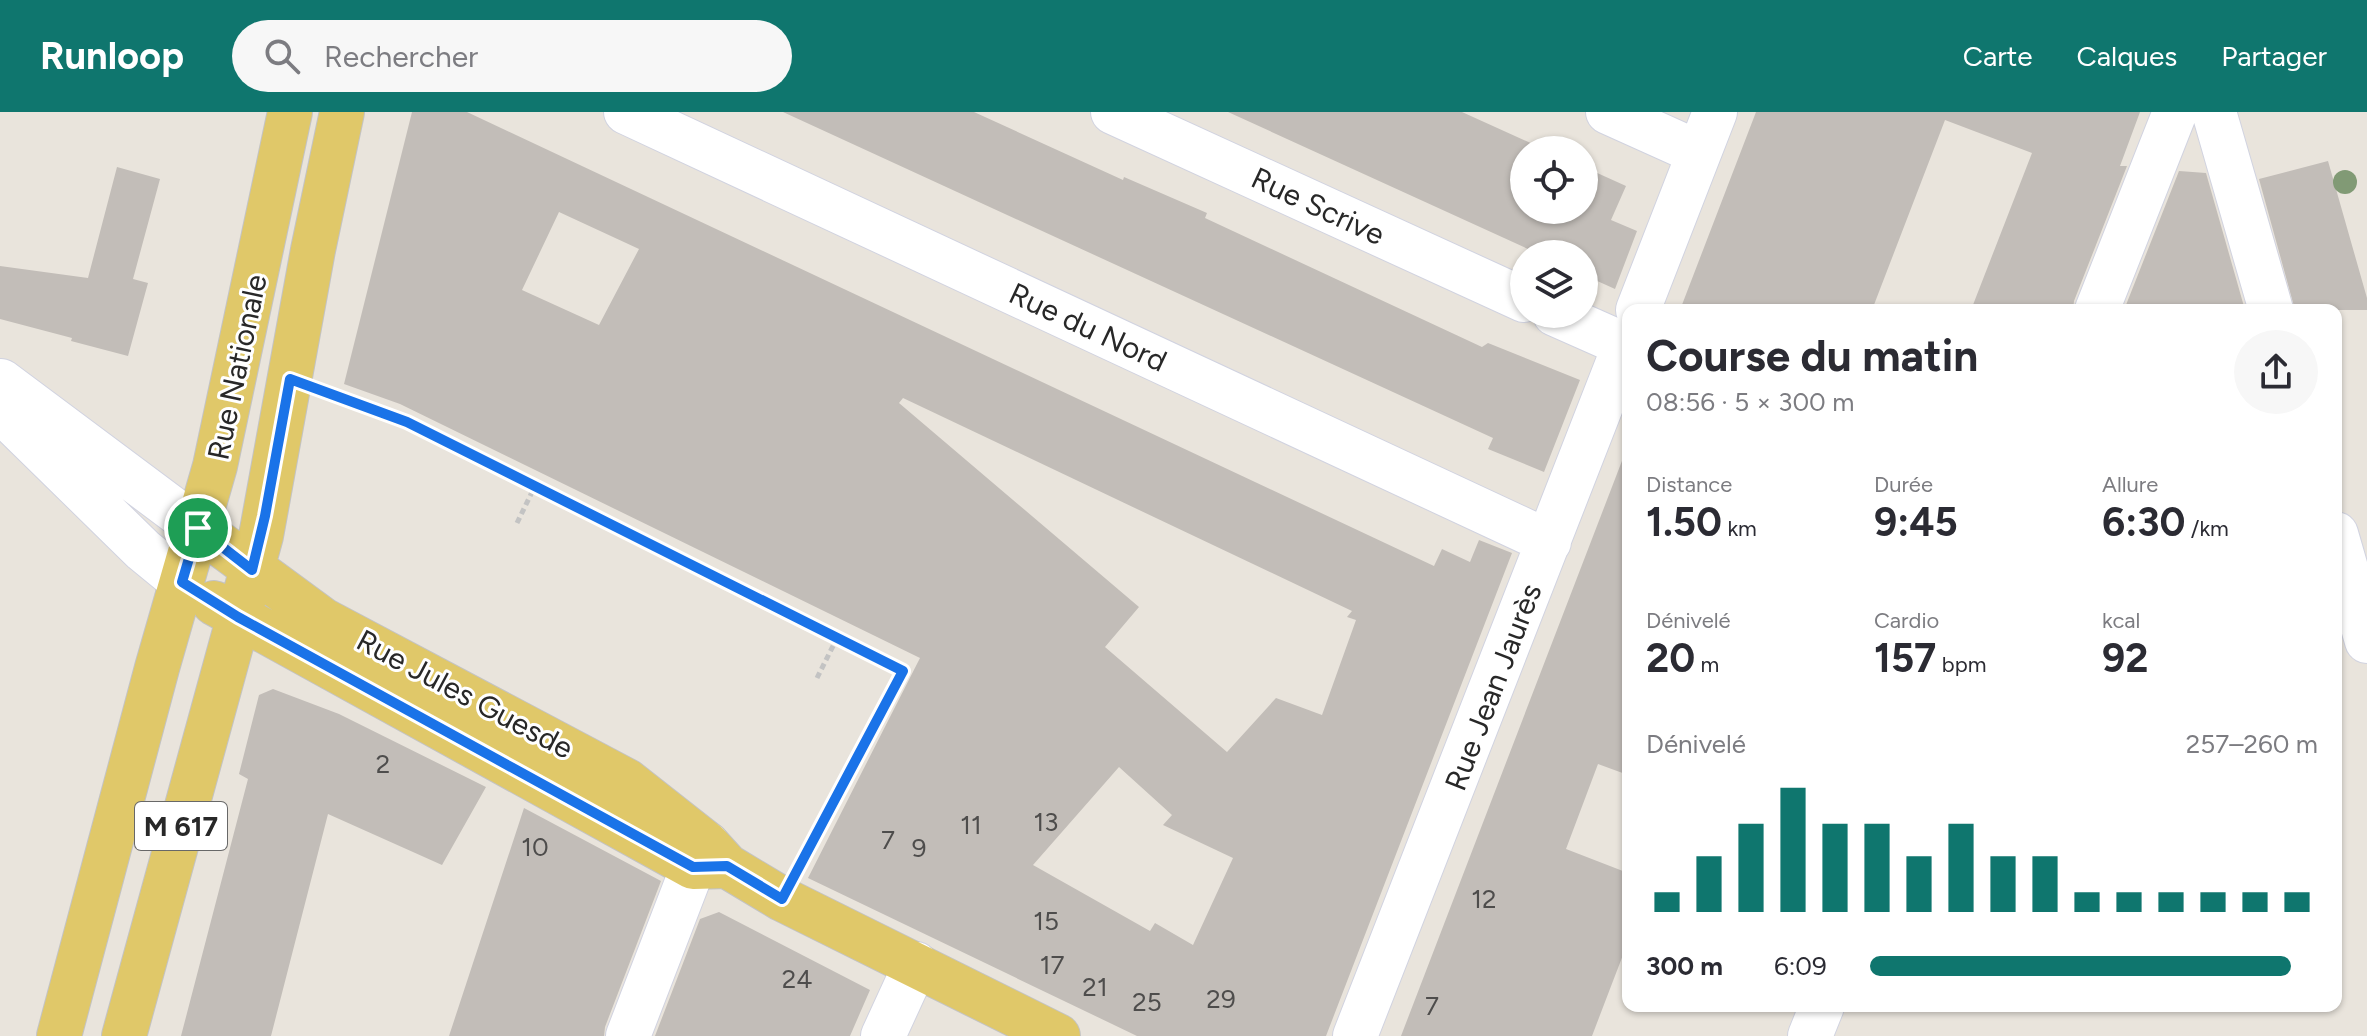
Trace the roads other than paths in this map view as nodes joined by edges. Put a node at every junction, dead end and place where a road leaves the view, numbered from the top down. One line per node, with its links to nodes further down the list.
1 (290, 112): 19 (main road, Rue Nationale / M 617)
2 (342, 112): 22 (main road, Rue Nationale / M 617)
3 (626, 112): 20 (street, Rue du Nord)
4 (1113, 112): 10 (street, Rue Scrive)
5 (1608, 112): 9 (street)
6 (1715, 112): 9 (street, Rue Jean Jaurès)
7 (2175, 112): 12 (street)
8 (2214, 112): 13 (street)
9 (1699, 153): 11 (street, Rue Jean Jaurès)
10 (1510, 294)
11 (1640, 304)
12 (2099, 304)
13 (2269, 304)
14 (1598, 324): 15 (street)
15 (1622, 329)
16 (1622, 352): 20 (street, Rue Jean Jaurès)
17 (0, 380): 19 (street)
18 (0, 410): 23 (street)
19 (198, 528): 22 (main road, Rue Jules Guesde); 23 (main road, Rue Nationale / M 617)
20 (1549, 542): 34 (street, Rue Jean Jaurès)
21 (2342, 555): 25 (street)
22 (252, 570): 24 (main road, Rue Nationale / M 617); 26 (main road, Rue Jules Guesde)
23 (182, 582): 24 (main road, Rue Jules Guesde); 29 (main road, Rue Nationale / M 617)
24 (238, 617): 26 (main road, Rue Jules Guesde); 30 (main road, Rue Nationale / M 617)
25 (2367, 641)
26 (709, 859): 27 (main road, Rue Jules Guesde); 31 (street)
27 (916, 964): 32 (street); 33 (main road, Rue Jules Guesde)
28 (1820, 1012): 35 (street)
29 (59, 1036)
30 (124, 1036)
31 (628, 1036)
32 (883, 1036)
33 (1058, 1036)
34 (1355, 1036)
35 (1810, 1036)

